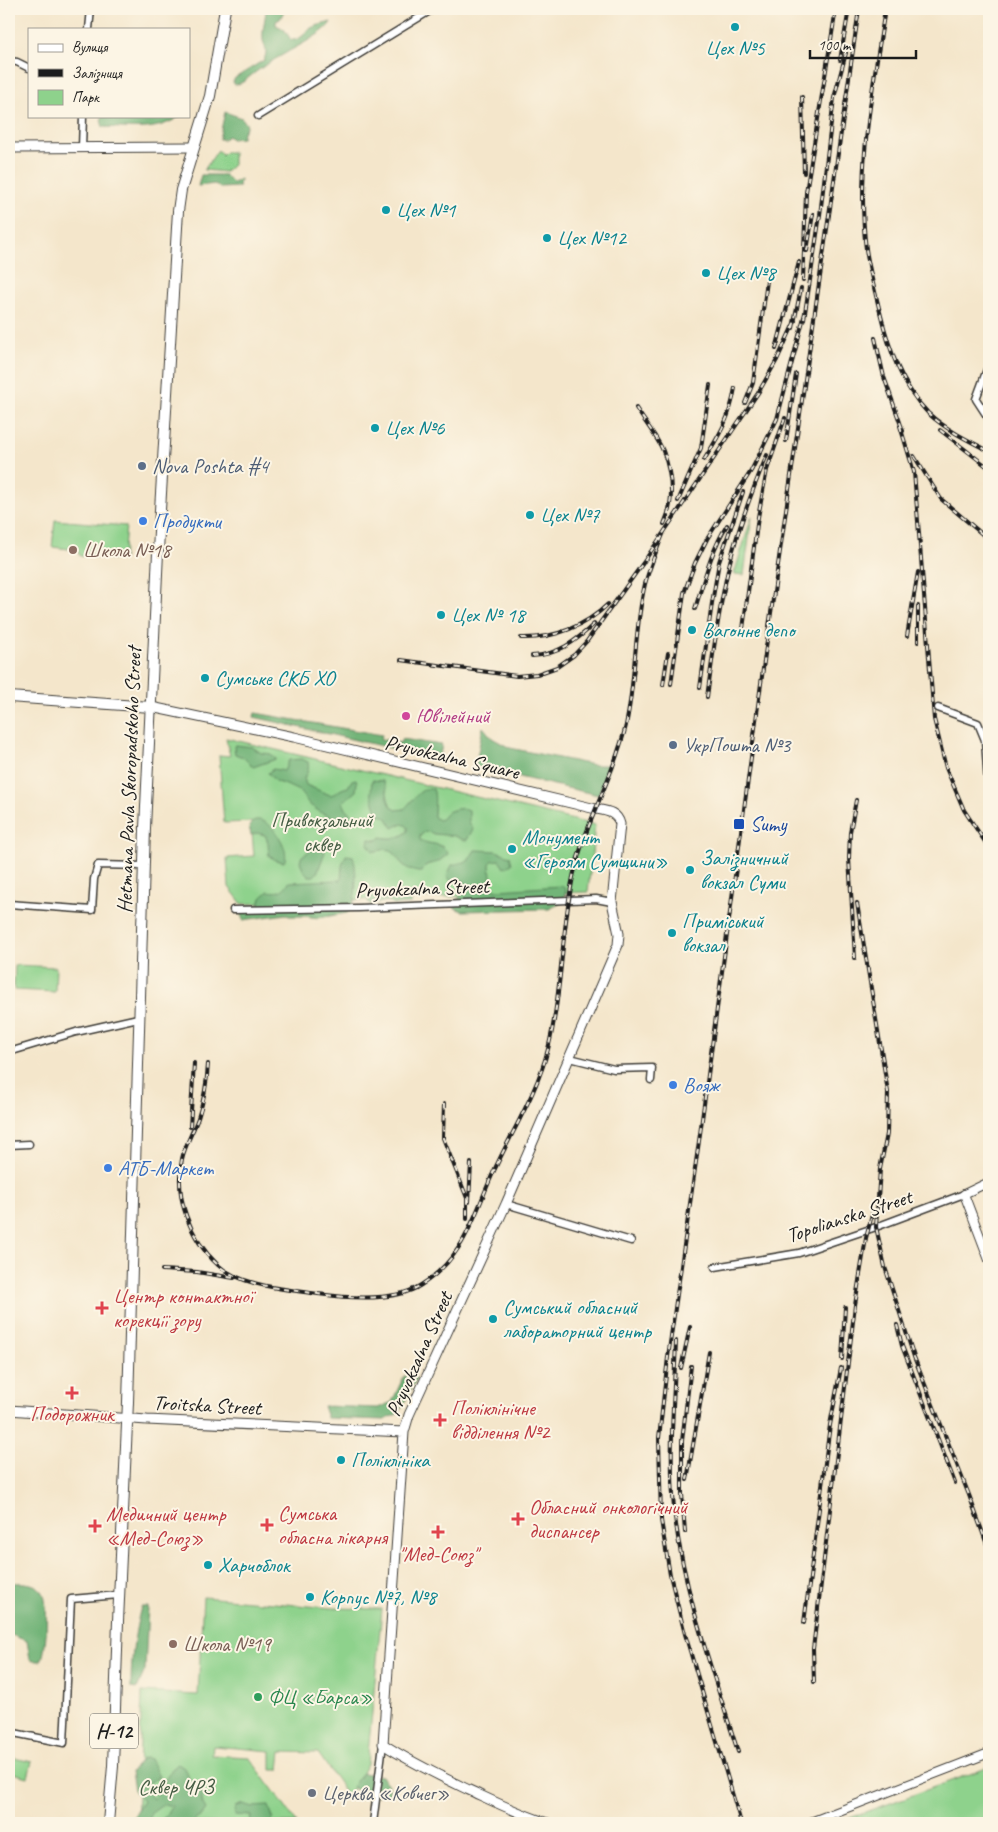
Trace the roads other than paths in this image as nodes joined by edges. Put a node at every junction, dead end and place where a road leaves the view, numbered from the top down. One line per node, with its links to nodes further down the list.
1 (91, 9): 4 (street)
2 (225, 9): 9 (main road, Hetmana Pavla Skoropadskoho Street)
3 (433, 9): 7 (street)
4 (89, 28)
5 (9, 61): 6 (street)
6 (28, 68)
7 (258, 116)
8 (83, 118): 11 (street)
9 (194, 147): 11 (main road); 15 (main road, Hetmana Pavla Skoropadskoho Street)
10 (9, 148): 11 (main road)
11 (82, 148)
12 (989, 364): 13 (street)
13 (989, 419)
14 (9, 697): 15 (main road)
15 (151, 707): 18 (main road, Hetmana Pavla Skoropadskoho Street); 19 (main road, Pryvokzalna Square)
16 (938, 708): 17 (street)
17 (989, 799)
18 (144, 866): 20 (street); 23 (main road, Hetmana Pavla Skoropadskoho Street)
19 (612, 902): 21 (street, Pryvokzalna Street); 22 (main road, Pryvokzalna Square)
20 (9, 904)
21 (233, 910)
22 (618, 945): 25 (main road, Pryvokzalna Street)
23 (138, 1018): 24 (street); 36 (main road, Hetmana Pavla Skoropadskoho Street)
24 (9, 1052)
25 (570, 1058): 26 (street); 31 (main road, Pryvokzalna Street)
26 (651, 1080)
27 (9, 1144): 28 (street)
28 (29, 1144)
29 (989, 1182): 30 (street, Topolianska Street)
30 (964, 1194): 33 (street); 34 (street, Topolianska Street)
31 (506, 1204): 32 (street); 37 (main road, Pryvokzalna Street)
32 (631, 1241)
33 (989, 1260)
34 (715, 1267)
35 (9, 1410): 36 (main road, Troitska Street)
36 (127, 1418): 37 (main road, Troitska Street); 38 (main road, Н-12)
37 (404, 1432): 40 (main road, Pryvokzalna Street)
38 (119, 1595): 39 (street); 42 (main road, Н-12)
39 (9, 1732)
40 (383, 1744): 43 (street); 44 (main road)
41 (989, 1753): 45 (street)
42 (108, 1823)
43 (373, 1823)
44 (548, 1823)
45 (808, 1823)

